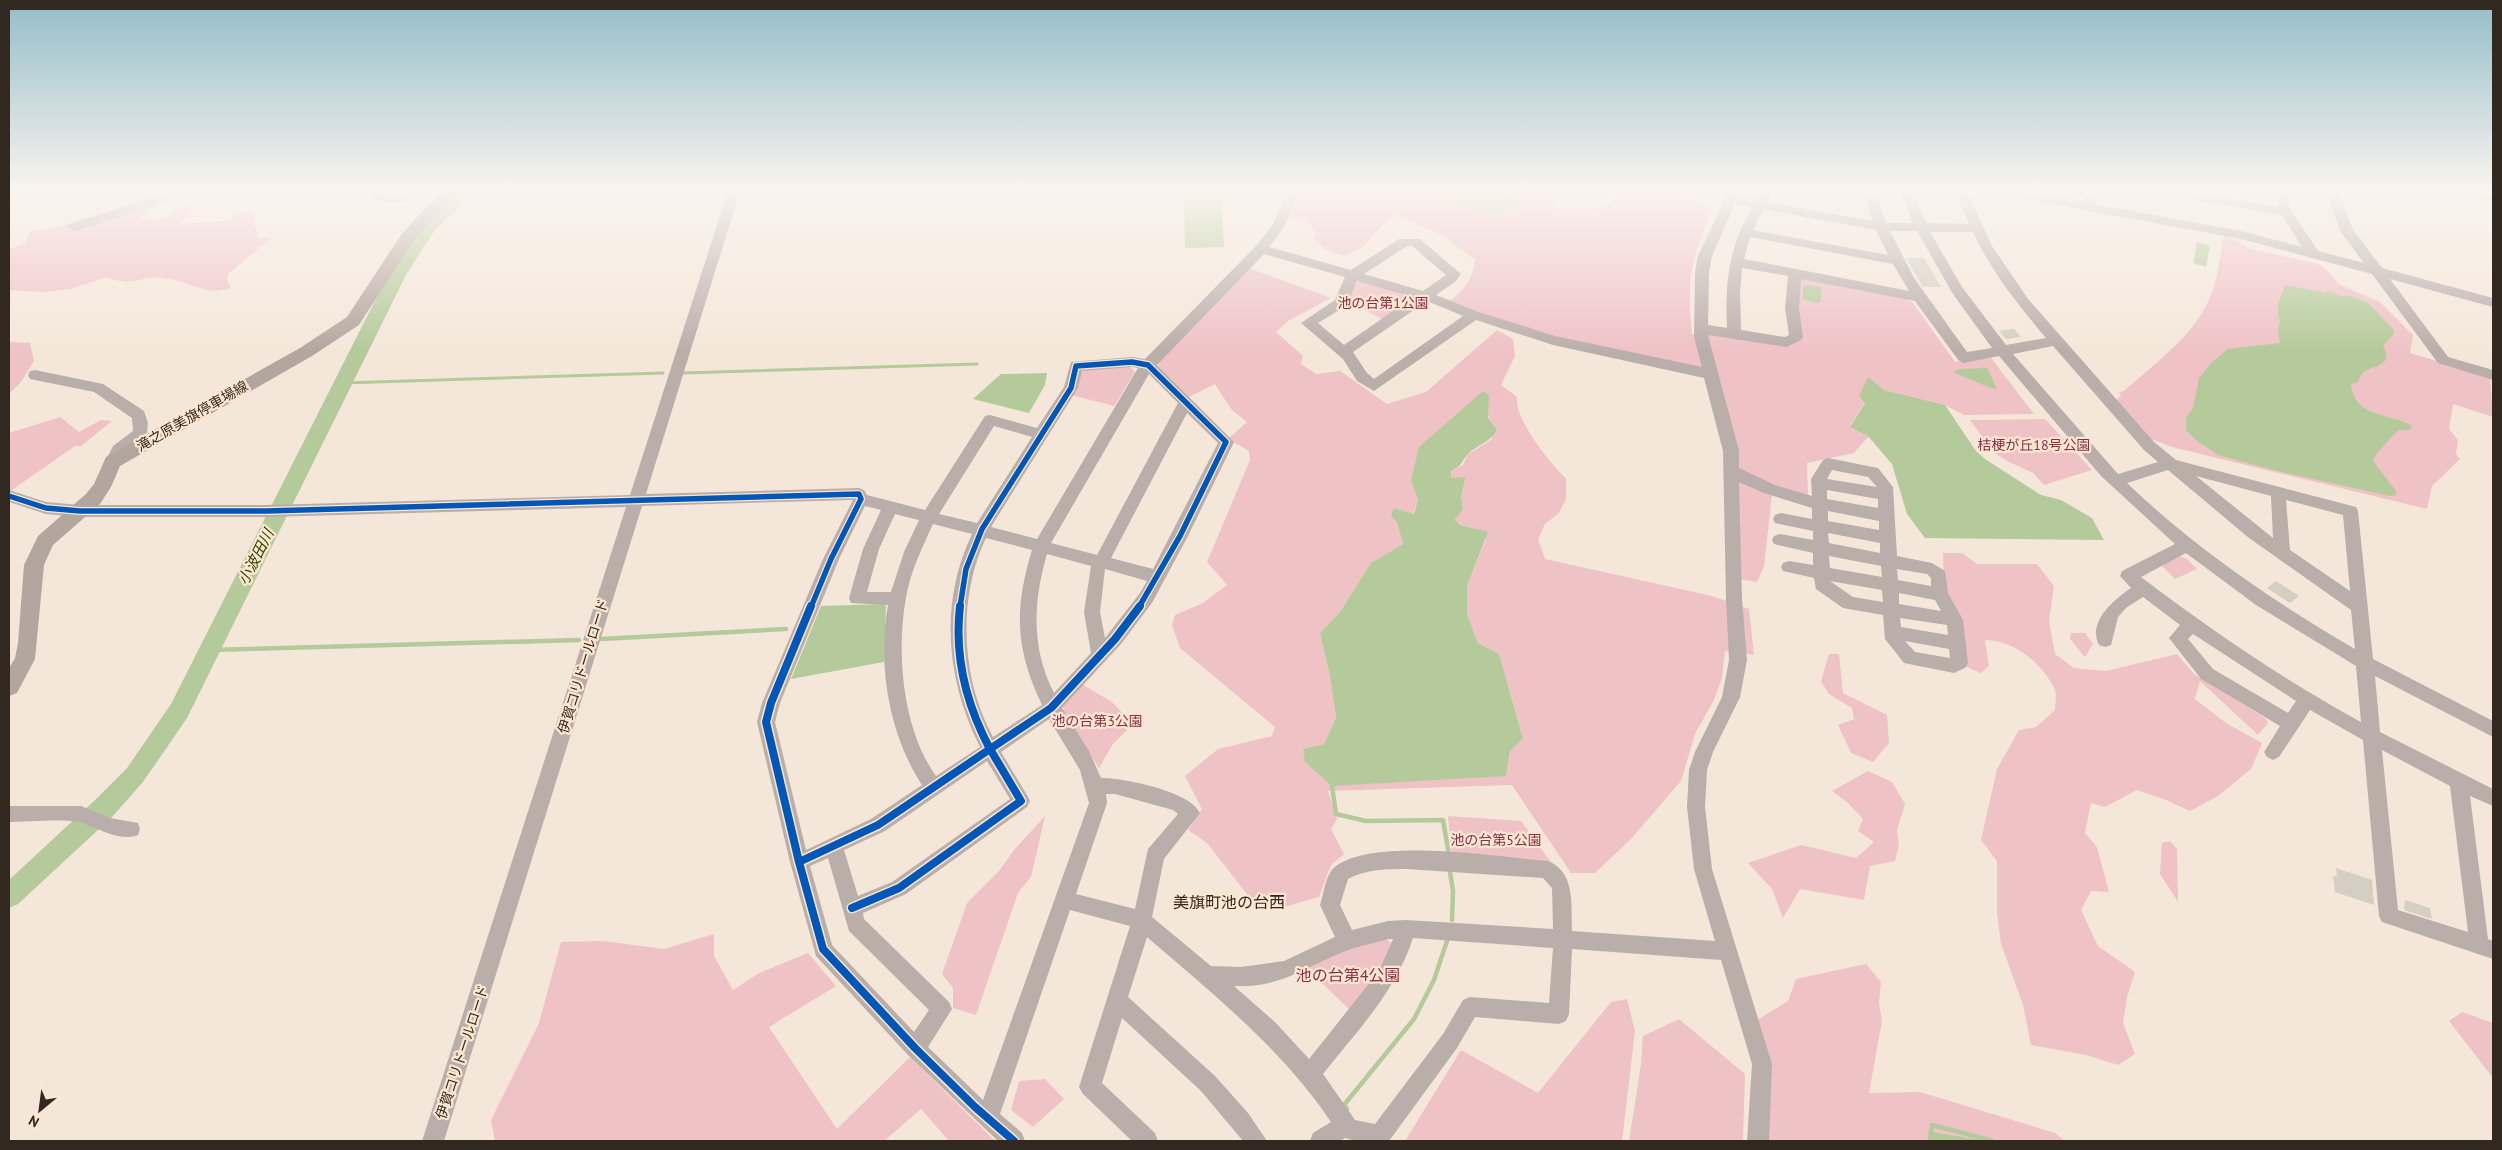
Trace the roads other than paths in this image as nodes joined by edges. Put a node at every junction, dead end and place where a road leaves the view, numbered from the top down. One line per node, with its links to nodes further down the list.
1 (402, 245): 37 (main road, 滝之原美旗停車場線)
2 (717, 245): 43 (street, 伊賀コリドールロード)
3 (1264, 245): 15 (street)
4 (1400, 245): 21 (street)
5 (1418, 245): 22 (street)
6 (1710, 245): 26 (street)
7 (1740, 245): 18 (street)
8 (1811, 245): 17 (street)
9 (1890, 245): 17 (street)
10 (1931, 245): 29 (street)
11 (1987, 245): 28 (street)
12 (2277, 245): 16 (street)
13 (2306, 245): 16 (street)
14 (2357, 245): 19 (street)
15 (1261, 249): 21 (street); 31 (street)
16 (2312, 254): 19 (street)
17 (1898, 261): 23 (street)
18 (1735, 262): 20 (street); 27 (street)
19 (2376, 270): 24 (street); 34 (street)
20 (1795, 273): 23 (street); 27 (street)
21 (1352, 276): 22 (street); 30 (street)
22 (1425, 296): 25 (street); 30 (street)
23 (1920, 298): 29 (street)
24 (2493, 302)
25 (1474, 315): 30 (street); 32 (street)
26 (1702, 329): 27 (street); 32 (street)
27 (1734, 334)
28 (2054, 340): 29 (street); 38 (street)
29 (2002, 350): 40 (street)
30 (1343, 352)
31 (1148, 365): 35 (street); 36 (street); 55 (street)
32 (1711, 374): 39 (street)
33 (35, 375): 37 (street)
34 (2493, 375)
35 (1186, 401): 60 (street); 63 (street)
36 (1042, 435): 49 (street); 52 (street)
37 (113, 462): 47 (main road)
38 (2170, 464): 40 (street); 41 (street); 58 (street)
39 (1732, 472): 45 (street); 98 (street)
40 (2116, 481): 56 (street)
41 (2278, 492): 58 (street); 68 (street)
42 (9, 496): 47 (street)
43 (636, 499): 44 (street); 47 (street); 106 (street, 伊賀コリドールロード)
44 (861, 499): 46 (street); 90 (street)
45 (1820, 504): 48 (street); 48 (street); 51 (street)
46 (890, 507): 49 (street); 67 (street)
47 (80, 511): 75 (main road)
48 (1887, 516): 53 (street)
49 (928, 517): 52 (street); 67 (street)
50 (1781, 519): 51 (street)
51 (1820, 526): 53 (street); 57 (street)
52 (981, 530): 55 (street); 81 (street)
53 (1888, 538): 59 (street)
54 (1780, 540): 57 (street)
55 (1041, 546): 60 (street); 77 (street)
56 (2186, 546): 65 (street); 74 (street)
57 (1820, 548): 59 (street); 62 (street)
58 (2282, 553): 68 (street)
59 (1890, 560): 64 (street); 66 (street)
60 (1100, 561): 63 (street); 73 (street)
61 (1790, 567): 62 (street)
62 (1821, 572): 64 (street); 69 (street)
63 (1158, 577): 73 (street)
64 (1889, 585): 66 (street); 69 (street)
65 (2144, 588): 71 (street); 72 (street)
66 (1940, 594): 70 (street)
67 (897, 598): 85 (street)
68 (2358, 606): 74 (street)
69 (1890, 609): 70 (street); 70 (street)
70 (1955, 620)
71 (2192, 624): 76 (street); 78 (street)
72 (2105, 640)
73 (1100, 655): 77 (street)
74 (2364, 664): 79 (street); 80 (street)
75 (9, 687)
76 (2307, 699): 78 (street); 80 (street)
77 (1051, 708): 81 (street); 84 (street)
78 (2291, 724): 82 (street)
79 (2493, 729)
80 (2372, 736): 83 (street); 97 (street)
81 (991, 750): 85 (street); 92 (street)
82 (2273, 752)
83 (2459, 782): 86 (street); 97 (street)
84 (1097, 786): 91 (street); 93 (street)
85 (933, 787): 89 (street)
86 (2493, 798)
87 (9, 814): 88 (street)
88 (131, 829)
89 (834, 846): 90 (street); 92 (street)
90 (799, 862): 101 (street)
91 (1065, 900): 93 (street); 103 (street)
92 (852, 908): 101 (street)
93 (1142, 920): 99 (street); 100 (street)
94 (1406, 929): 95 (street); 96 (street); 102 (street)
95 (1563, 939): 96 (street); 98 (street); 105 (street)
96 (1347, 940): 99 (street)
97 (2486, 948)
98 (1729, 951): 111 (street)
99 (1208, 976): 102 (street)
100 (1116, 1000): 108 (street); 109 (street)
101 (915, 1048): 103 (street)
102 (1310, 1074): 104 (street)
103 (988, 1117): 107 (street)
104 (1347, 1127): 105 (street); 110 (street)
105 (1380, 1136)
106 (433, 1141)
107 (1014, 1141)
108 (1147, 1141)
109 (1256, 1141)
110 (1321, 1141)
111 (1758, 1141)

